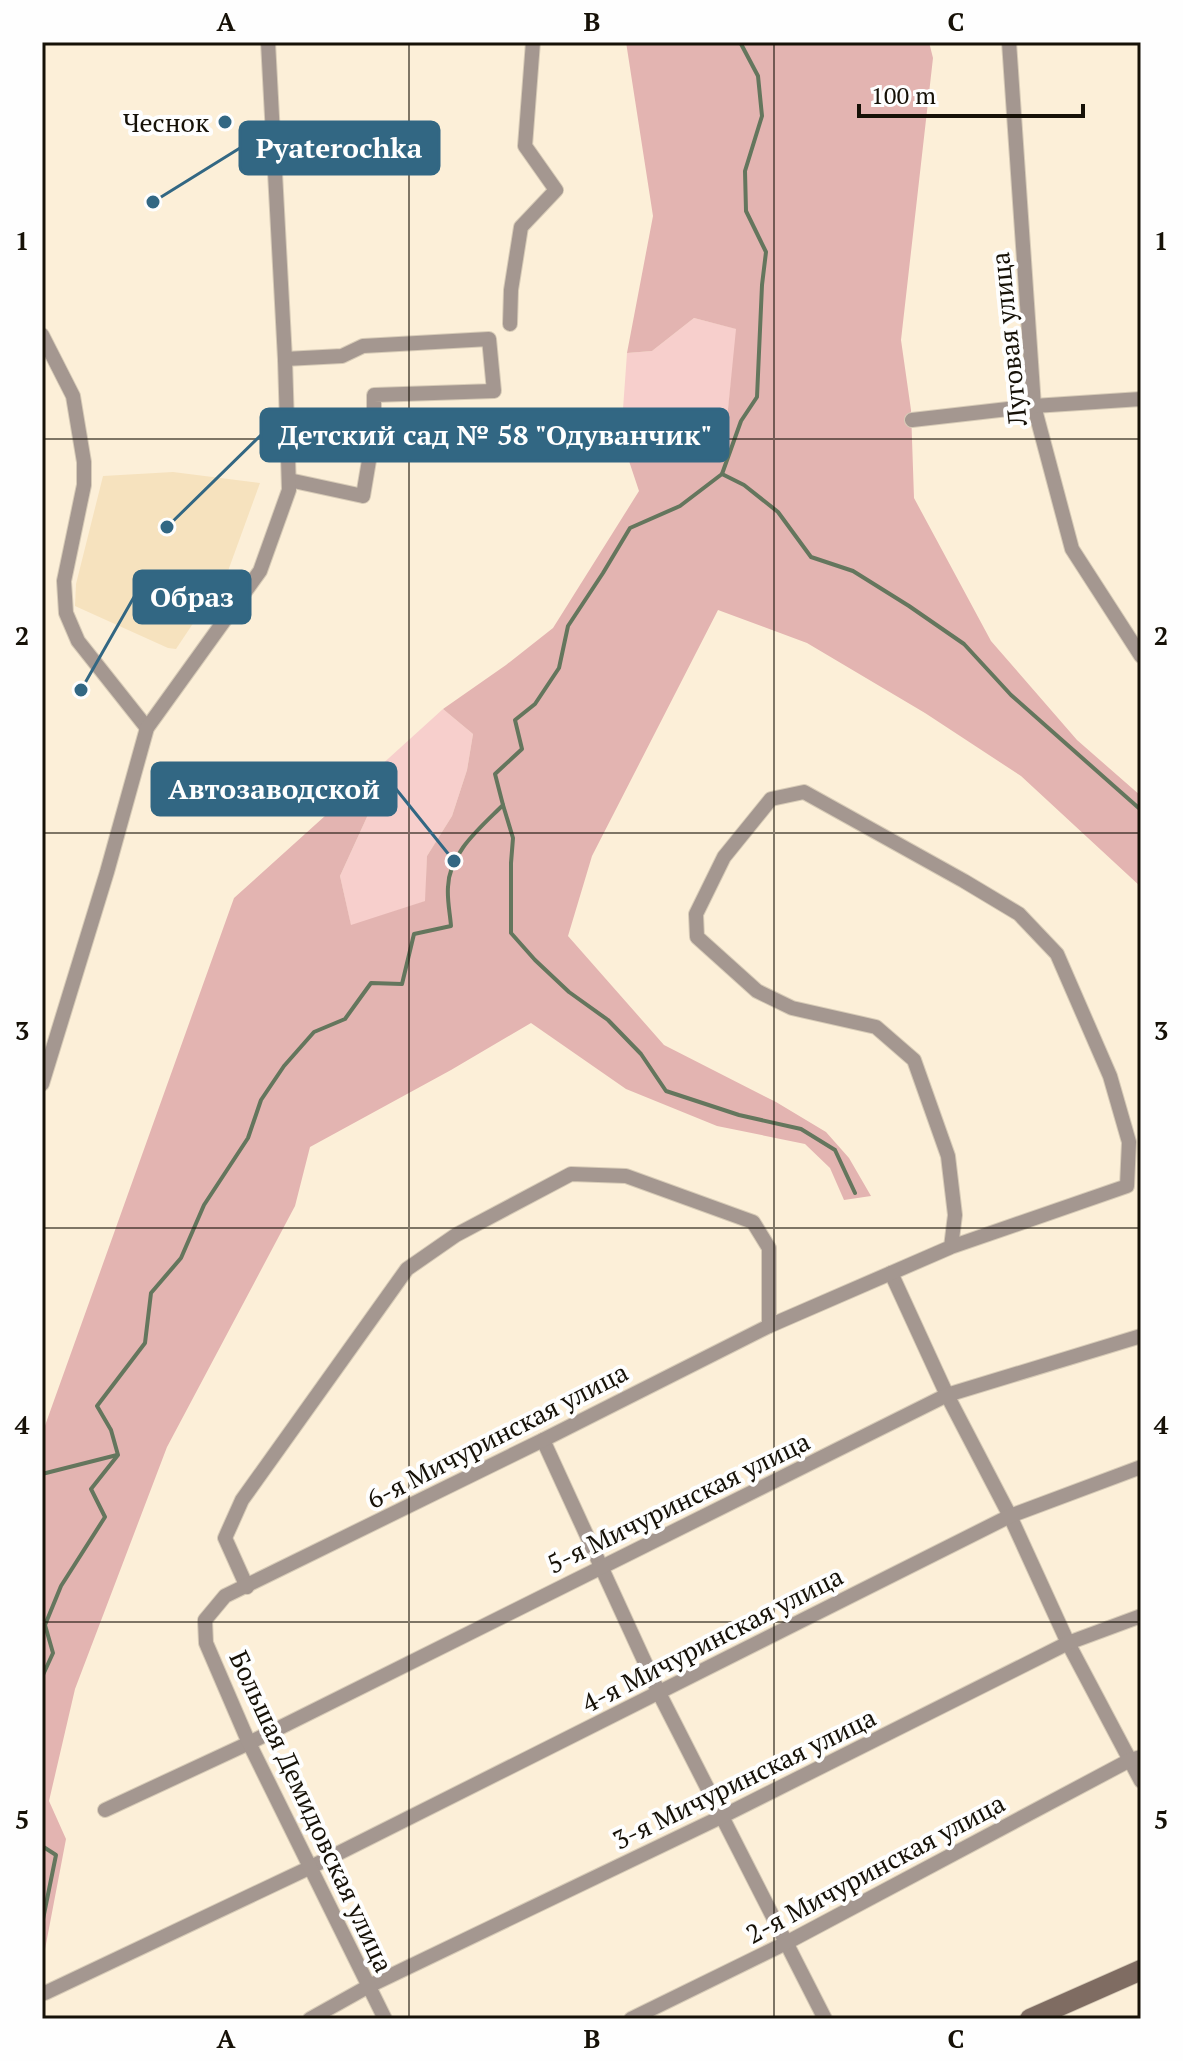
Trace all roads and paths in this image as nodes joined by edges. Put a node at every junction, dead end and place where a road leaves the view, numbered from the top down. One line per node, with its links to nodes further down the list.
1 (268, 42): 6 (street)
2 (533, 42): 4 (street)
3 (1009, 42): 8 (street, Луговая улица)
4 (510, 324)
5 (42, 335): 14 (street)
6 (285, 359): 11 (street); 12 (street)
7 (1141, 399): 8 (street)
8 (1034, 406): 9 (street); 13 (street, Луговая улица)
9 (912, 420)
10 (502, 423): 11 (street)
11 (374, 431): 12 (street)
12 (289, 480): 14 (street)
13 (1141, 656)
14 (147, 728): 15 (street)
15 (42, 1084)
16 (951, 1247): 16 (street, 6-я Мичуринская улица); 17 (street, 6-я Мичуринская улица)
17 (891, 1273): 18 (street, 6-я Мичуринская улица); 20 (street)
18 (769, 1326): 21 (street, 6-я Мичуринская улица); 25 (street)
19 (1141, 1336): 20 (street, 5-я Мичуринская улица)
20 (947, 1395): 23 (street); 24 (street, 5-я Мичуринская улица)
21 (543, 1440): 24 (street); 25 (street, 6-я Мичуринская улица)
22 (1141, 1467): 23 (street, 4-я Мичуринская улица)
23 (1010, 1516): 28 (street); 29 (street, 4-я Мичуринская улица)
24 (602, 1566): 29 (street); 30 (street, 5-я Мичуринская улица)
25 (247, 1587): 27 (street, 6-я Мичуринская улица)
26 (1141, 1616): 28 (street, 3-я Мичуринская улица)
27 (205, 1620): 30 (street, Большая Демидовская улица)
28 (1068, 1643): 31 (street); 34 (street, 3-я Мичуринская улица)
29 (659, 1693): 34 (street); 35 (street, 4-я Мичуринская улица)
30 (249, 1743): 33 (street, 5-я Мичуринская улица); 35 (street, Большая Демидовская улица)
31 (1136, 1758): 32 (street); 36 (street, 2-я Мичуринская улица)
32 (1141, 1781)
33 (105, 1810)
34 (723, 1816): 36 (street); 38 (street, 3-я Мичуринская улица)
35 (311, 1867): 38 (street, Большая Демидовская улица); 39 (street, 4-я Мичуринская улица)
36 (786, 1943): 42 (street, 2-я Мичуринская улица); 43 (street)
37 (1141, 1970): 44 (main road)
38 (369, 1986): 40 (street, 3-я Мичуринская улица); 41 (street, Большая Демидовская улица)
39 (45, 1993)
40 (310, 2019)
41 (385, 2019)
42 (631, 2019)
43 (825, 2019)
44 (1030, 2019)

